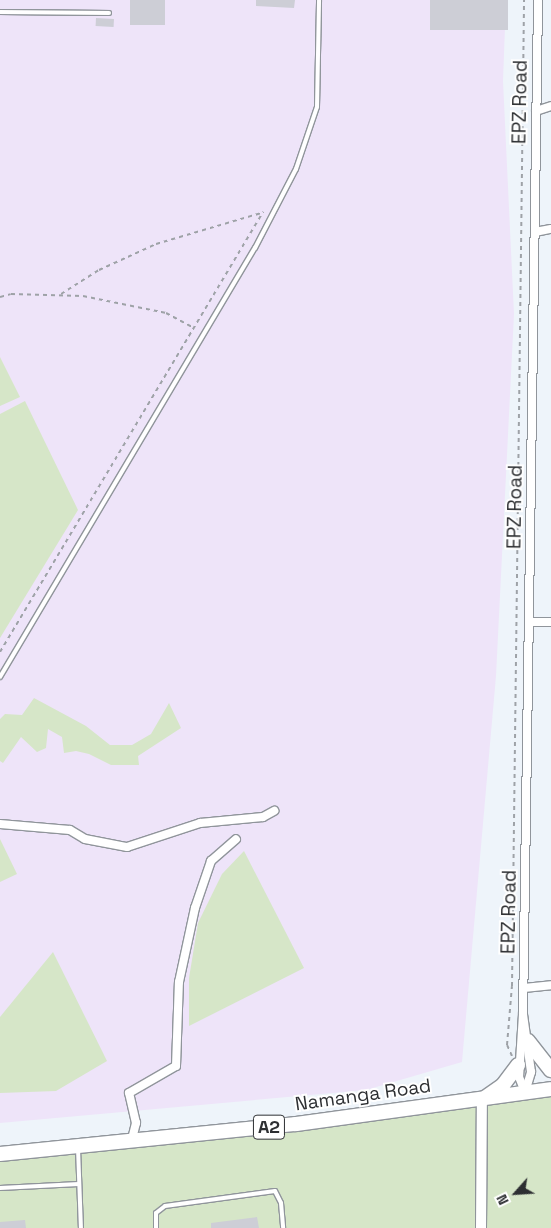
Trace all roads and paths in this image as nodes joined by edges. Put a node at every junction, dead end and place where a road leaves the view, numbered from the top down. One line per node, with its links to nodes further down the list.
1 (320, 0): 8 (lane)
2 (524, 0): 26 (path)
3 (538, 0): 7 (street, EPZ Road)
4 (0, 12): 5 (lane)
5 (109, 13)
6 (551, 106): 7 (street)
7 (536, 111): 11 (street, EPZ Road)
8 (276, 208): 9 (path); 18 (lane)
9 (263, 212): 12 (path); 14 (path)
10 (551, 229): 11 (street)
11 (535, 232): 15 (street, EPZ Road)
12 (61, 294): 13 (path); 14 (path)
13 (0, 297)
14 (195, 328): 17 (path)
15 (530, 622): 16 (street); 23 (street, EPZ Road)
16 (551, 622)
17 (0, 652)
18 (0, 677)
19 (274, 810): 20 (street)
20 (0, 824)
21 (236, 839): 31 (street)
22 (551, 985): 23 (street)
23 (524, 988): 24 (street, EPZ Road)
24 (524, 1014): 25 (street, EPZ Road); 26 (street, EPZ Road)
25 (528, 1041): 27 (highway); 29 (street, EPZ Road)
26 (518, 1065): 29 (street, EPZ Road); 30 (highway)
27 (549, 1066)
28 (551, 1089): 29 (highway, Namanga Road / A2)
29 (525, 1092): 30 (highway, Namanga Road / A2)
30 (484, 1097): 31 (highway, Namanga Road / A2); 39 (street)
31 (131, 1143): 32 (highway, Namanga Road / A2)
32 (78, 1148): 33 (highway, Namanga Road / A2); 34 (lane)
33 (0, 1154)
34 (79, 1184): 35 (lane); 36 (lane)
35 (0, 1188)
36 (81, 1228)
37 (156, 1228): 38 (lane)
38 (283, 1228)
39 (481, 1228)

